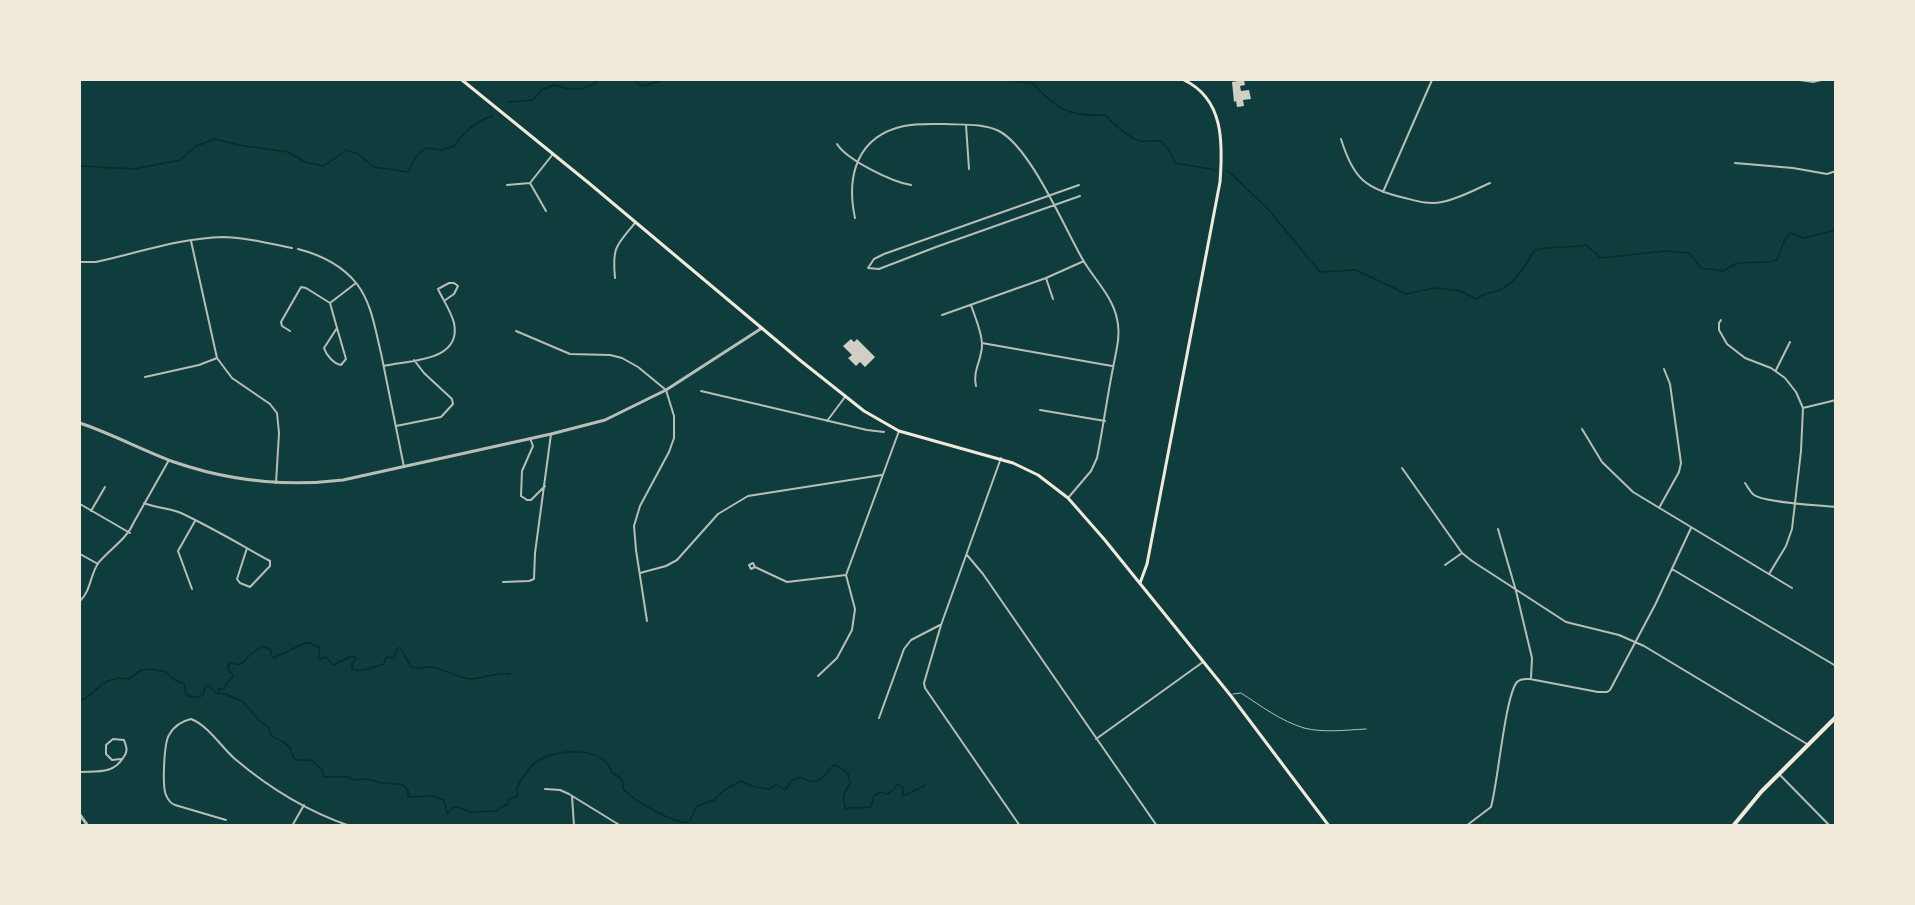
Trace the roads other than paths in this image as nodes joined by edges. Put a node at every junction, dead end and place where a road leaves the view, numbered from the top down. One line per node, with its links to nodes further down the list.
1 (462, 80): 10 (main road)
2 (1184, 80): 6 (main road)
3 (1432, 80): 20 (street)
4 (1800, 80): 5 (street)
5 (1821, 80)
6 (1192, 81): 102 (main road)
7 (966, 125): 11 (street); 13 (street); 21 (street)
8 (1341, 139): 20 (street)
9 (837, 144): 11 (street)
10 (553, 154): 15 (street); 26 (main road)
11 (857, 161): 18 (street); 25 (street)
12 (1735, 163): 14 (street)
13 (969, 169)
14 (1836, 171)
15 (530, 183): 17 (street); 24 (street)
16 (1490, 183): 20 (street)
17 (507, 185)
18 (911, 185)
19 (1079, 185): 21 (street)
20 (1383, 192)
21 (1049, 196): 23 (street); 23 (street)
22 (1080, 196): 23 (street)
23 (1054, 205): 30 (street)
24 (546, 211)
25 (855, 218)
26 (635, 223): 32 (street); 42 (main road)
27 (191, 241): 28 (street); 31 (street); 47 (street)
28 (292, 248)
29 (298, 249): 34 (street)
30 (1084, 261): 33 (street); 50 (street)
31 (80, 262)
32 (615, 278)
33 (1046, 278): 35 (street); 38 (street)
34 (356, 283): 37 (street); 49 (street)
35 (1053, 299)
36 (444, 301): 36 (street); 48 (street)
37 (330, 303): 41 (street); 43 (street)
38 (971, 305): 39 (street); 46 (street)
39 (942, 315)
40 (1721, 320): 52 (street)
41 (337, 328): 41 (street)
42 (762, 328): 55 (street); 57 (main road)
43 (290, 331)
44 (516, 331): 55 (street)
45 (1790, 342): 52 (street)
46 (982, 343): 50 (street); 54 (street)
47 (217, 358): 53 (street); 75 (street)
48 (414, 360): 49 (street); 64 (street)
49 (384, 366): 64 (street)
50 (1113, 366): 62 (street)
51 (1664, 369): 84 (street)
52 (1776, 370): 59 (street)
53 (145, 377)
54 (976, 386)
55 (666, 390): 68 (street); 98 (street)
56 (701, 391): 61 (street)
57 (845, 397): 61 (street); 66 (main road)
58 (1836, 400): 59 (street)
59 (1803, 408): 80 (street)
60 (1040, 410): 62 (street)
61 (827, 421): 67 (street)
62 (1105, 421): 79 (street)
63 (80, 423): 71 (street)
64 (396, 426): 72 (street)
65 (1582, 429): 84 (street)
66 (899, 431): 70 (main road); 74 (street)
67 (884, 432)
68 (551, 434): 69 (street); 78 (street)
69 (530, 438): 72 (street); 78 (street)
70 (1001, 458): 79 (main road); 93 (street)
71 (169, 459): 75 (street); 81 (street)
72 (404, 467): 75 (street)
73 (1402, 468): 91 (street)
74 (882, 475): 98 (street); 100 (street)
75 (276, 483)
76 (1745, 483): 80 (street)
77 (105, 486): 85 (street)
78 (545, 486): 101 (street)
79 (1068, 498): 102 (main road)
80 (1795, 502): 83 (street); 99 (street)
81 (144, 503): 86 (street); 89 (street)
82 (80, 504): 85 (street)
83 (1836, 507)
84 (1659, 508): 87 (street)
85 (91, 511): 89 (street)
86 (195, 521): 90 (street); 104 (street)
87 (1691, 528): 97 (street); 99 (street)
88 (1498, 529): 105 (street)
89 (129, 533): 94 (street)
90 (247, 548): 90 (street)
91 (1462, 553): 95 (street); 105 (street)
92 (80, 554): 94 (street)
93 (967, 555): 108 (street); 118 (street)
94 (98, 564): 106 (street)
95 (1445, 565)
96 (755, 567): 100 (street)
97 (1672, 569): 109 (street); 111 (street)
98 (640, 573): 107 (street)
99 (1769, 574): 103 (street)
100 (846, 575): 112 (street)
101 (503, 582)
102 (1140, 583): 110 (main road)
103 (1792, 588)
104 (192, 589)
105 (1516, 591): 109 (street); 113 (street)
106 (80, 600)
107 (647, 621)
108 (941, 625): 116 (street); 133 (street)
109 (1636, 642): 113 (street); 119 (street)
110 (1203, 662): 114 (main road); 118 (street)
111 (1836, 666)
112 (818, 676)
113 (1530, 679): 136 (street)
114 (1231, 696): 117 (lane); 135 (main road)
115 (1836, 717): 119 (main road)
116 (879, 718)
117 (1366, 729)
118 (1096, 739): 134 (street)
119 (1808, 745): 122 (main road)
120 (122, 759): 120 (street); 121 (street)
121 (80, 772)
122 (1779, 774): 137 (main road); 138 (street)
123 (545, 789): 124 (street)
124 (572, 796): 131 (street); 132 (street)
125 (304, 806): 127 (street); 129 (street); 130 (street)
126 (80, 814): 128 (street)
127 (226, 820)
128 (88, 825)
129 (292, 825)
130 (350, 825)
131 (574, 825)
132 (621, 825)
133 (1020, 825)
134 (1157, 825)
135 (1329, 825)
136 (1466, 825)
137 (1733, 825)
138 (1830, 825)

